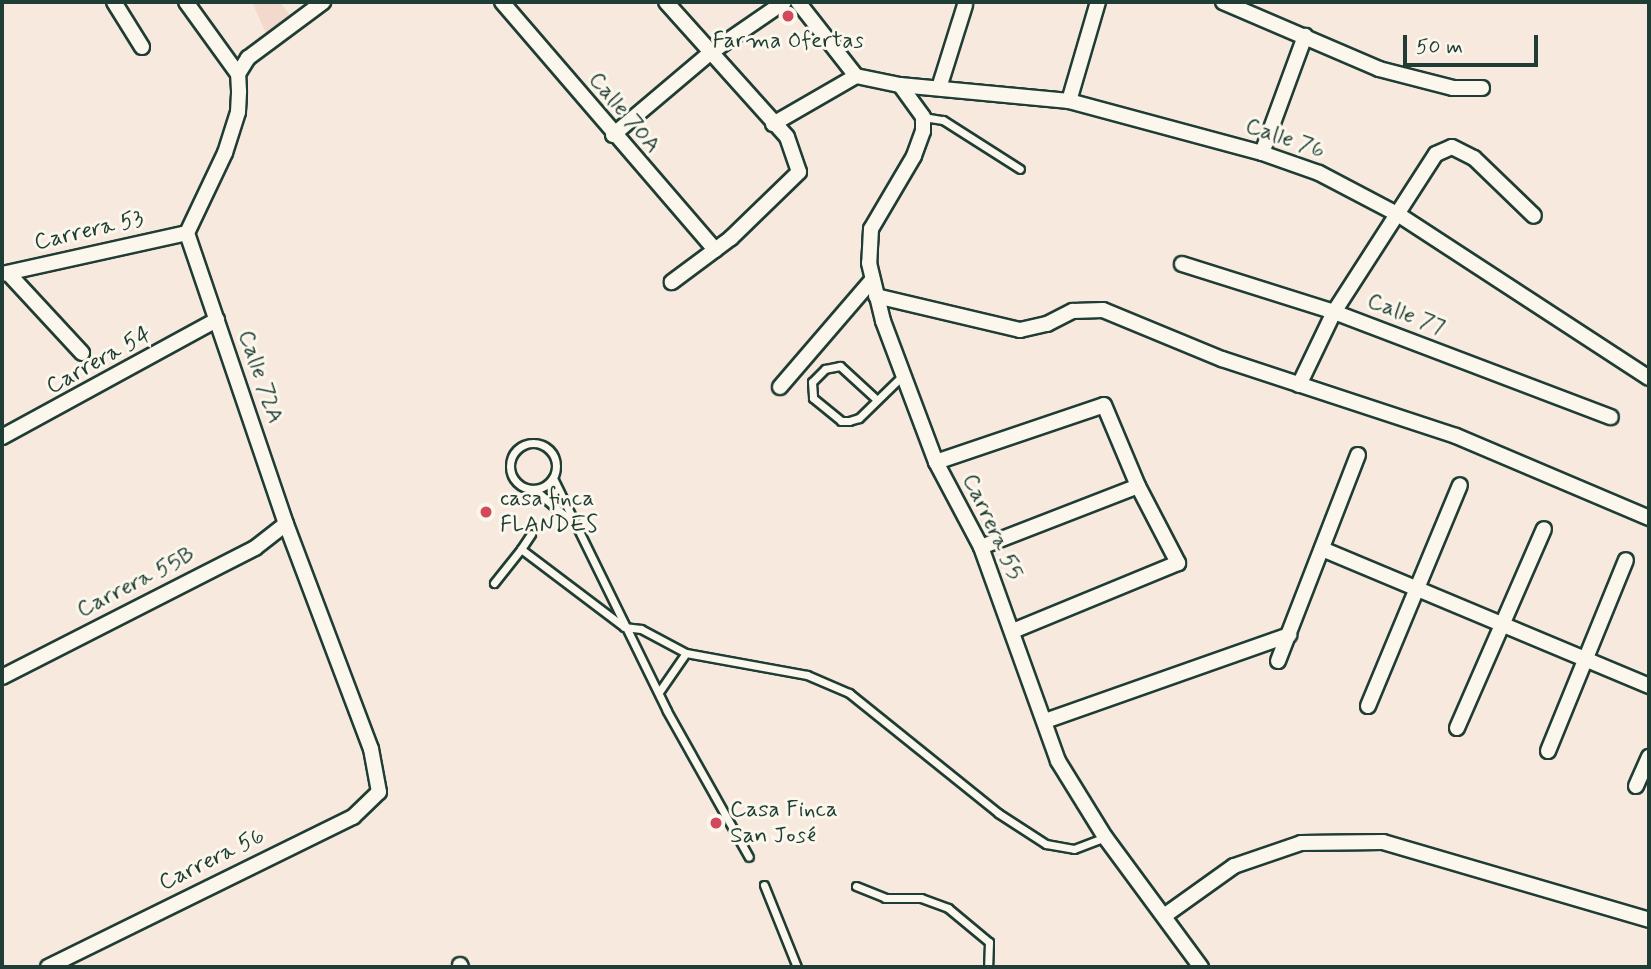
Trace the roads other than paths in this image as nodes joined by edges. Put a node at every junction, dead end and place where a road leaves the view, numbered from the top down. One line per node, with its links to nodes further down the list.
1 (114, 2): 12 (street)
2 (186, 2): 14 (street)
3 (323, 2): 14 (street)
4 (502, 2): 22 (street, Calle 70A)
5 (666, 2): 13 (street)
6 (784, 2): 13 (street)
7 (798, 2): 15 (street)
8 (1098, 2): 19 (street)
9 (1223, 2): 11 (street)
10 (965, 5): 17 (street)
11 (1305, 36): 18 (street); 23 (street)
12 (142, 47)
13 (710, 53): 21 (street); 22 (street)
14 (238, 74): 27 (street)
15 (856, 76): 16 (street, Calle 76); 21 (street)
16 (900, 85): 17 (street, Calle 76); 20 (street)
17 (939, 88): 19 (street, Calle 76)
18 (1482, 88)
19 (1069, 101): 23 (street, Calle 76)
20 (923, 117): 24 (lane); 31 (street, Carrera 55)
21 (773, 124): 28 (street)
22 (613, 135): 28 (street, Calle 70A)
23 (1262, 153): 25 (street, Calle 76)
24 (1020, 170)
25 (1399, 215): 26 (street); 34 (street); 38 (street, Calle 76)
26 (1534, 216)
27 (187, 233): 30 (street, Carrera 53); 35 (street, Calle 72A)
28 (715, 250): 32 (street)
29 (1182, 264): 34 (street, Calle 77)
30 (5, 274): 36 (street)
31 (872, 280): 33 (street, Carrera 55); 40 (street)
32 (672, 282)
33 (877, 296): 37 (street, Carrera 55); 39 (street)
34 (1334, 312): 39 (street); 42 (street, Calle 77)
35 (217, 320): 43 (street, Carrera 54); 52 (street, Calle 72A)
36 (82, 352)
37 (903, 374): 41 (lane); 45 (street, Carrera 55)
38 (1649, 378)
39 (1299, 385): 50 (street)
40 (780, 387)
41 (876, 399): 41 (lane)
42 (1611, 417)
43 (2, 437)
44 (1359, 456): 57 (street)
45 (936, 462): 48 (street); 55 (street, Carrera 55)
46 (553, 478): 49 (lane); 49 (lane); 51 (lane)
47 (1460, 485): 60 (street)
48 (1138, 486): 55 (street); 63 (street)
49 (534, 489): 51 (lane)
50 (1649, 518)
51 (574, 523): 62 (lane)
52 (286, 524): 68 (street, Carrera 55B); 76 (street, Calle 72A)
53 (1544, 529): 61 (street)
54 (531, 534): 56 (lane)
55 (981, 547): 63 (street, Carrera 55)
56 (521, 549): 59 (lane); 62 (lane)
57 (1322, 549): 60 (street); 64 (street)
58 (1626, 560): 66 (street)
59 (494, 583)
60 (1417, 589): 61 (street); 71 (street)
61 (1503, 624): 66 (street); 73 (street)
62 (628, 628): 65 (lane); 70 (lane)
63 (1013, 631): 72 (street, Carrera 55)
64 (1289, 635): 67 (street); 72 (street)
65 (687, 653): 70 (lane); 78 (lane)
66 (1585, 658): 69 (street); 74 (street)
67 (1278, 662)
68 (2, 677)
69 (1649, 686)
70 (659, 692): 79 (lane)
71 (1368, 706)
72 (1045, 721): 78 (street, Carrera 55)
73 (1457, 728)
74 (1548, 751)
75 (1649, 757): 77 (street)
76 (378, 779): 84 (street, Carrera 56)
77 (1636, 786)
78 (1105, 837): 82 (street, Carrera 55)
79 (749, 857)
80 (764, 884): 85 (lane)
81 (856, 886): 86 (lane)
82 (1164, 916): 83 (street); 87 (street, Carrera 55)
83 (1649, 920)
84 (48, 967)
85 (797, 967)
86 (989, 967)
87 (1201, 967)

